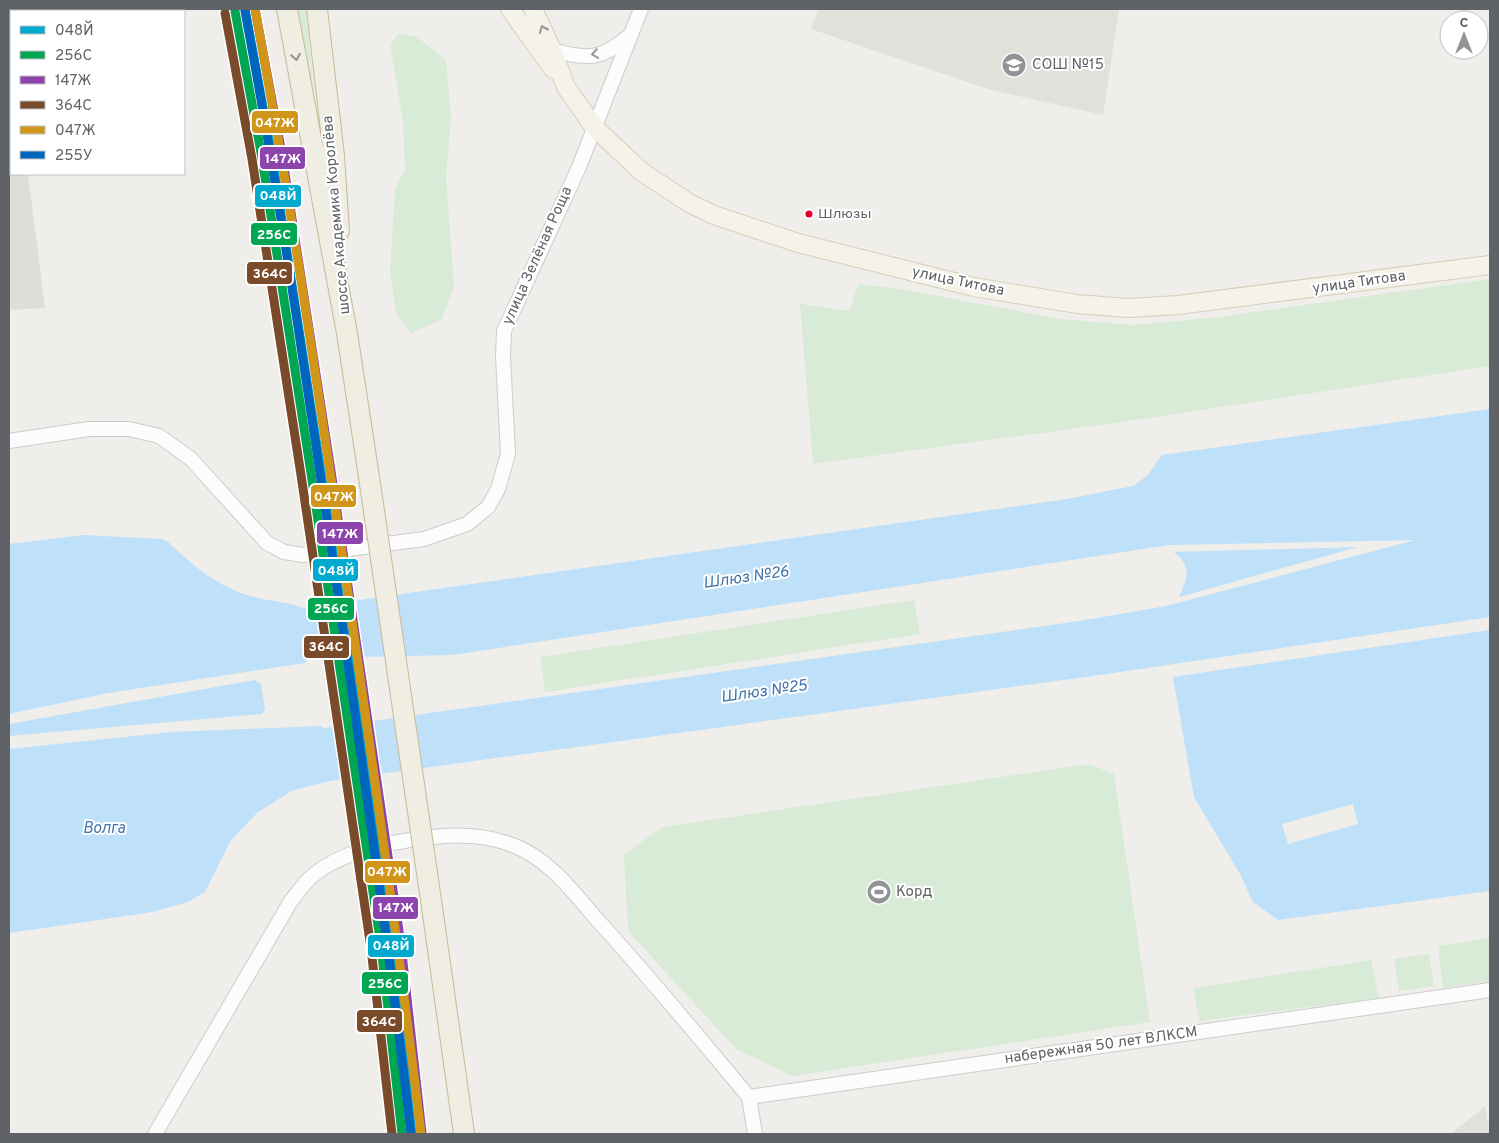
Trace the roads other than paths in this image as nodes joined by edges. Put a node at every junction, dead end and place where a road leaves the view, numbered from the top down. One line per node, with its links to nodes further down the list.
1 (287, 9): 11 (highway, шоссе Академика Королёва, one-way to 11)
2 (317, 9): 11 (highway, шоссе Академика Королёва)
3 (510, 9): 8 (main road)
4 (533, 9): 7 (main road, улица Титова, one-way to 4)
5 (641, 9): 6 (street, улица Зелёная Роща)
6 (632, 33): 7 (street, one-way to 7); 9 (street, улица Зелёная Роща)
7 (552, 50): 8 (main road, улица Титова)
8 (566, 87): 9 (main road, улица Титова)
9 (594, 127): 10 (main road, улица Титова); 12 (street, улица Зелёная Роща)
10 (1490, 265)
11 (347, 332): 16 (highway, bridge)
12 (9, 440)
13 (1490, 990): 14 (street, набережная 50 лет ВЛКСМ)
14 (749, 1097): 15 (street); 17 (street)
15 (155, 1134)
16 (464, 1134)
17 (755, 1134)

